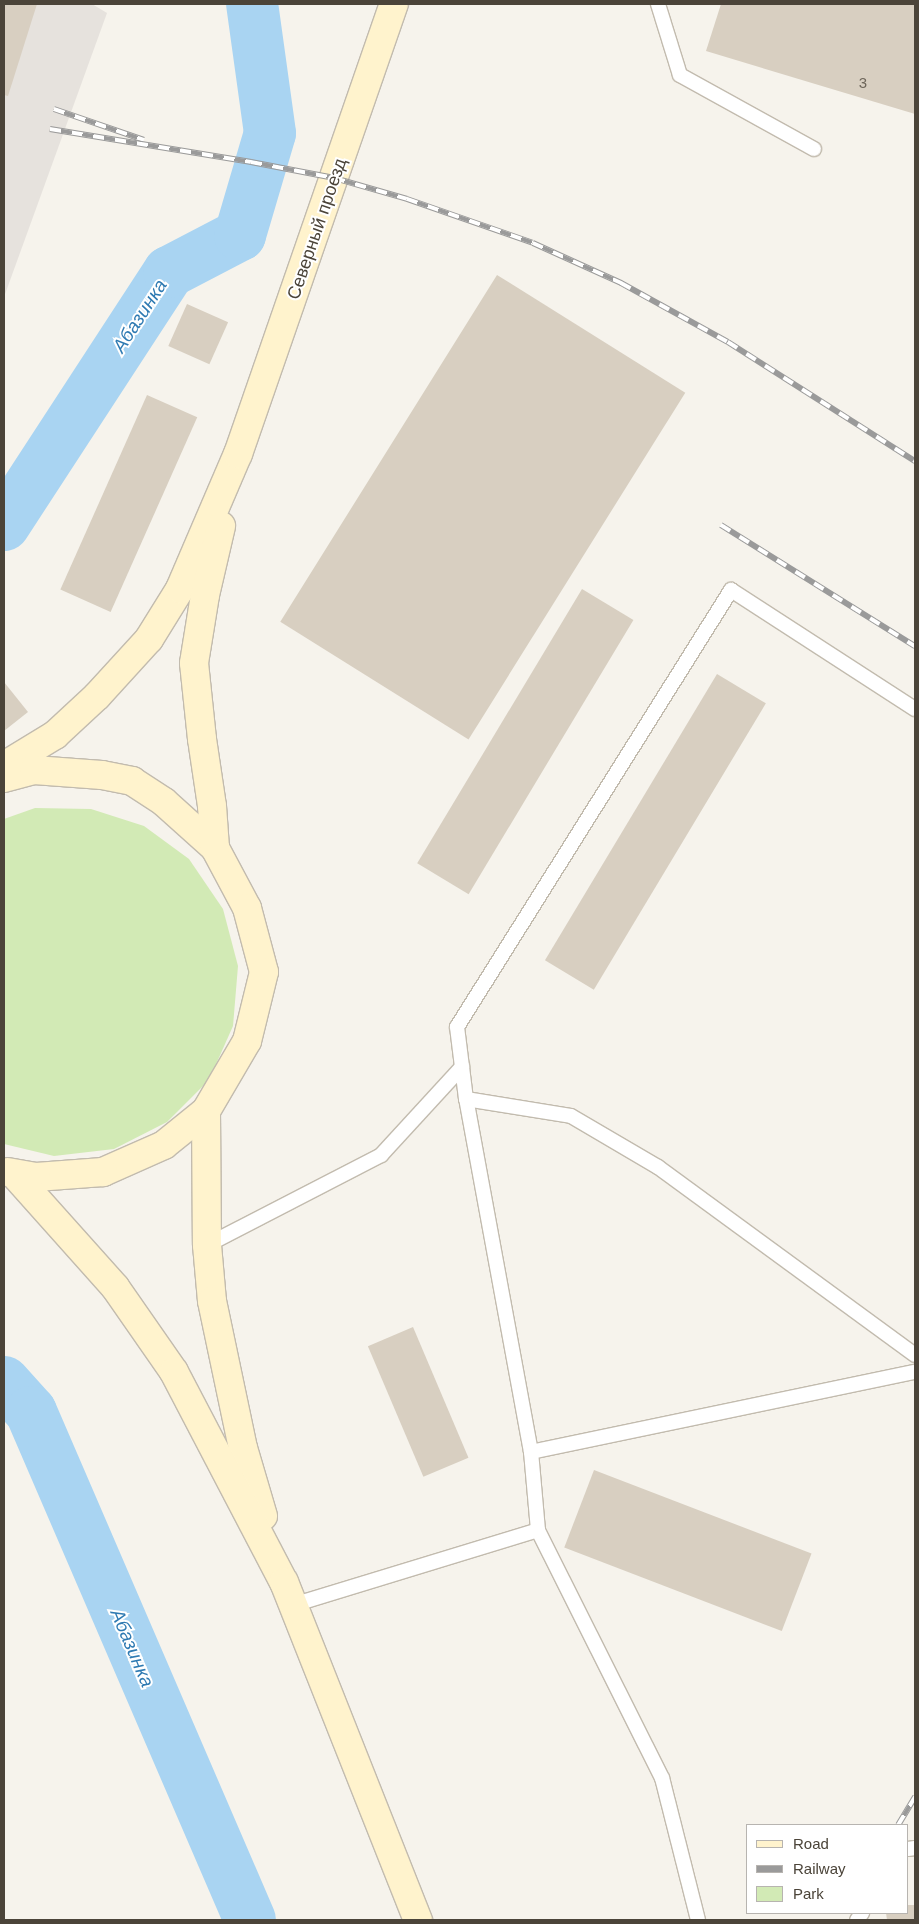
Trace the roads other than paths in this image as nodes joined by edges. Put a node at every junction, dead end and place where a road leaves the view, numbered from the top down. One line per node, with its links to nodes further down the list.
1 (394, 4): 4 (main road, Северный проезд)
2 (658, 4): 3 (lane)
3 (814, 149)
4 (238, 454): 6 (main road); 8 (main road)
5 (915, 708): 9 (lane)
6 (4, 766)
7 (4, 778): 8 (main road)
8 (215, 848): 11 (main road)
9 (462, 1067): 10 (lane); 13 (lane)
10 (466, 1099): 14 (lane); 16 (lane)
11 (206, 1111): 12 (main road); 13 (main road)
12 (9, 1172): 18 (main road)
13 (207, 1245): 18 (main road)
14 (915, 1355)
15 (915, 1372): 16 (lane)
16 (531, 1452): 17 (lane)
17 (538, 1530): 18 (lane); 20 (lane)
18 (288, 1594): 19 (main road)
19 (418, 1920)
20 (698, 1920)

